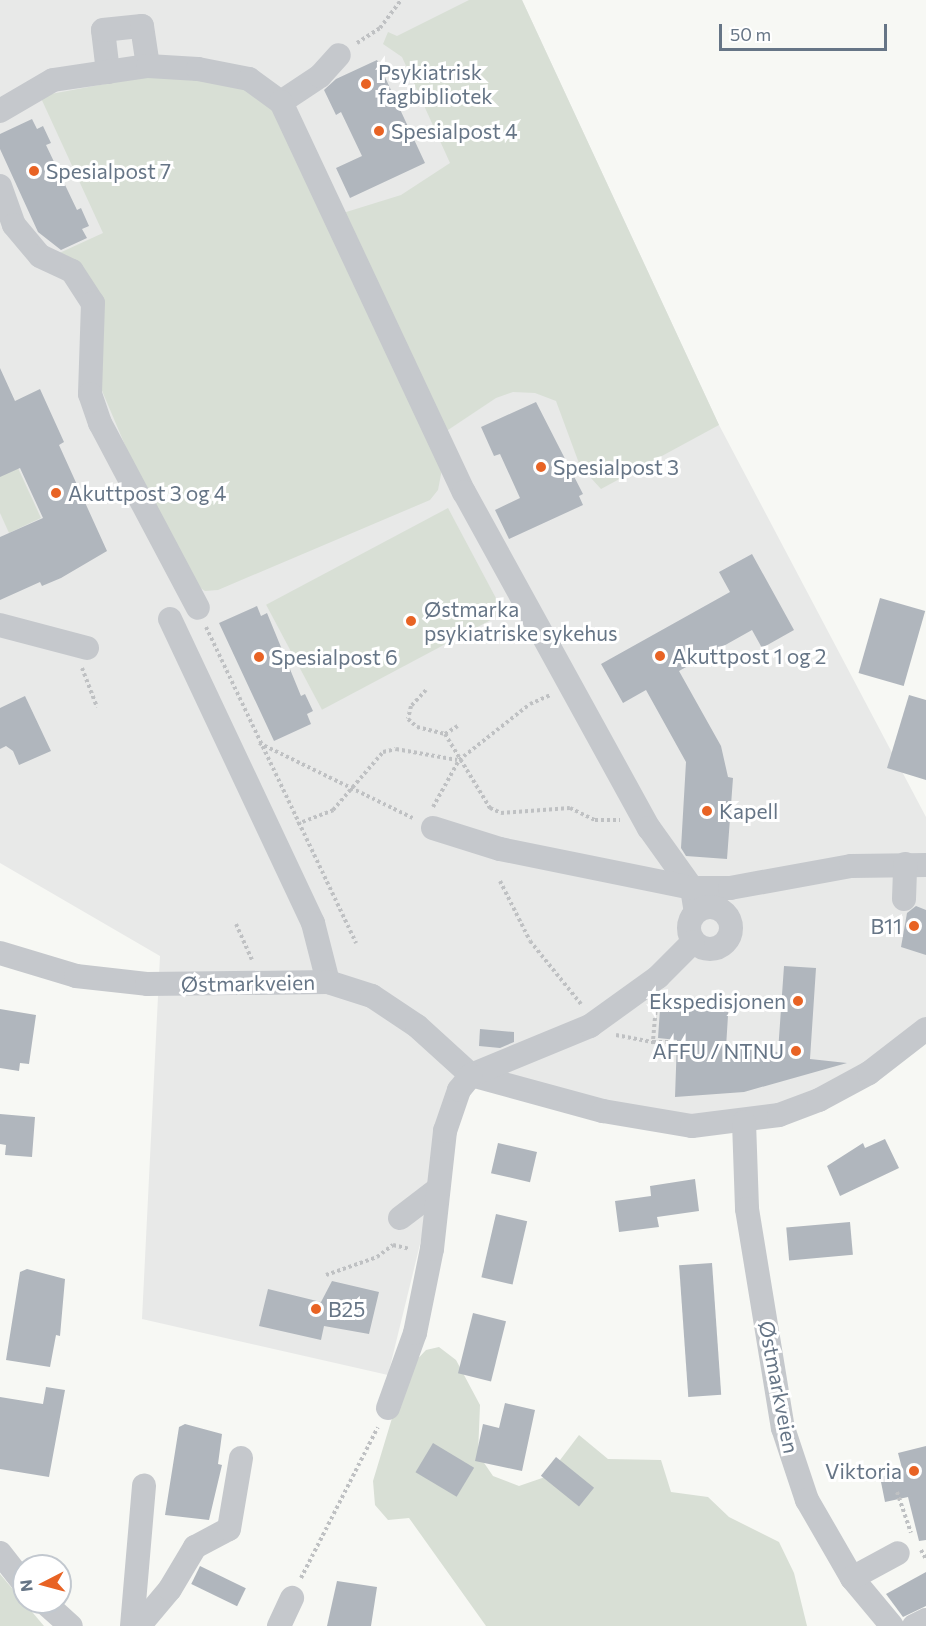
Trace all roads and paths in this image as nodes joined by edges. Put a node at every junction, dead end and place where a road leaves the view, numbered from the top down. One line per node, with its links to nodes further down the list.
1 (401, 0): 2 (path)
2 (339, 55): 5 (street)
3 (148, 66): 4 (street); 4 (street); 5 (street)
4 (108, 72): 6 (street)
5 (281, 102): 12 (street)
6 (0, 111)
7 (0, 186): 8 (street)
8 (198, 608): 17 (path)
9 (170, 619): 34 (street)
10 (0, 625): 11 (street)
11 (83, 656): 14 (path)
12 (570, 685): 18 (path); 20 (street)
13 (426, 690): 16 (path)
14 (96, 707)
15 (458, 726): 16 (path)
16 (445, 734): 18 (path)
17 (259, 743): 19 (path); 21 (path)
18 (459, 760): 19 (path); 20 (path); 22 (path)
19 (350, 788): 21 (path); 22 (path)
20 (641, 814): 25 (street)
21 (297, 824): 30 (path)
22 (428, 826): 25 (street)
23 (915, 864): 25 (street); 26 (street)
24 (500, 881): 35 (path)
25 (692, 888): 27 (street)
26 (904, 899)
27 (696, 912): 29 (street); 29 (street)
28 (236, 924): 32 (path)
29 (693, 942): 33 (street)
30 (356, 943)
31 (0, 952): 34 (street, Østmarkveien)
32 (253, 965)
33 (658, 977): 35 (street); 37 (path)
34 (328, 982): 39 (street, Østmarkveien)
35 (599, 1019): 37 (path); 39 (street)
36 (926, 1029): 40 (street, Østmarkveien)
37 (653, 1042): 38 (path)
38 (671, 1042)
39 (471, 1075): 40 (street, Østmarkveien); 41 (street)
40 (744, 1122): 53 (street, Østmarkveien)
41 (438, 1190): 42 (street); 43 (street)
42 (400, 1218)
43 (431, 1254): 44 (path); 45 (street)
44 (326, 1275)
45 (388, 1408): 54 (path)
46 (242, 1458): 59 (street)
47 (144, 1485): 58 (street)
48 (897, 1492): 51 (path)
49 (0, 1553): 52 (street)
50 (898, 1553): 53 (street)
51 (926, 1559)
52 (12, 1568)
53 (852, 1578): 61 (street, Østmarkveien)
54 (292, 1598): 60 (street)
55 (58, 1614): 57 (street)
56 (926, 1620): 62 (street)
57 (71, 1626)
58 (132, 1626)
59 (139, 1626)
60 (279, 1626)
61 (892, 1626)
62 (914, 1626)

